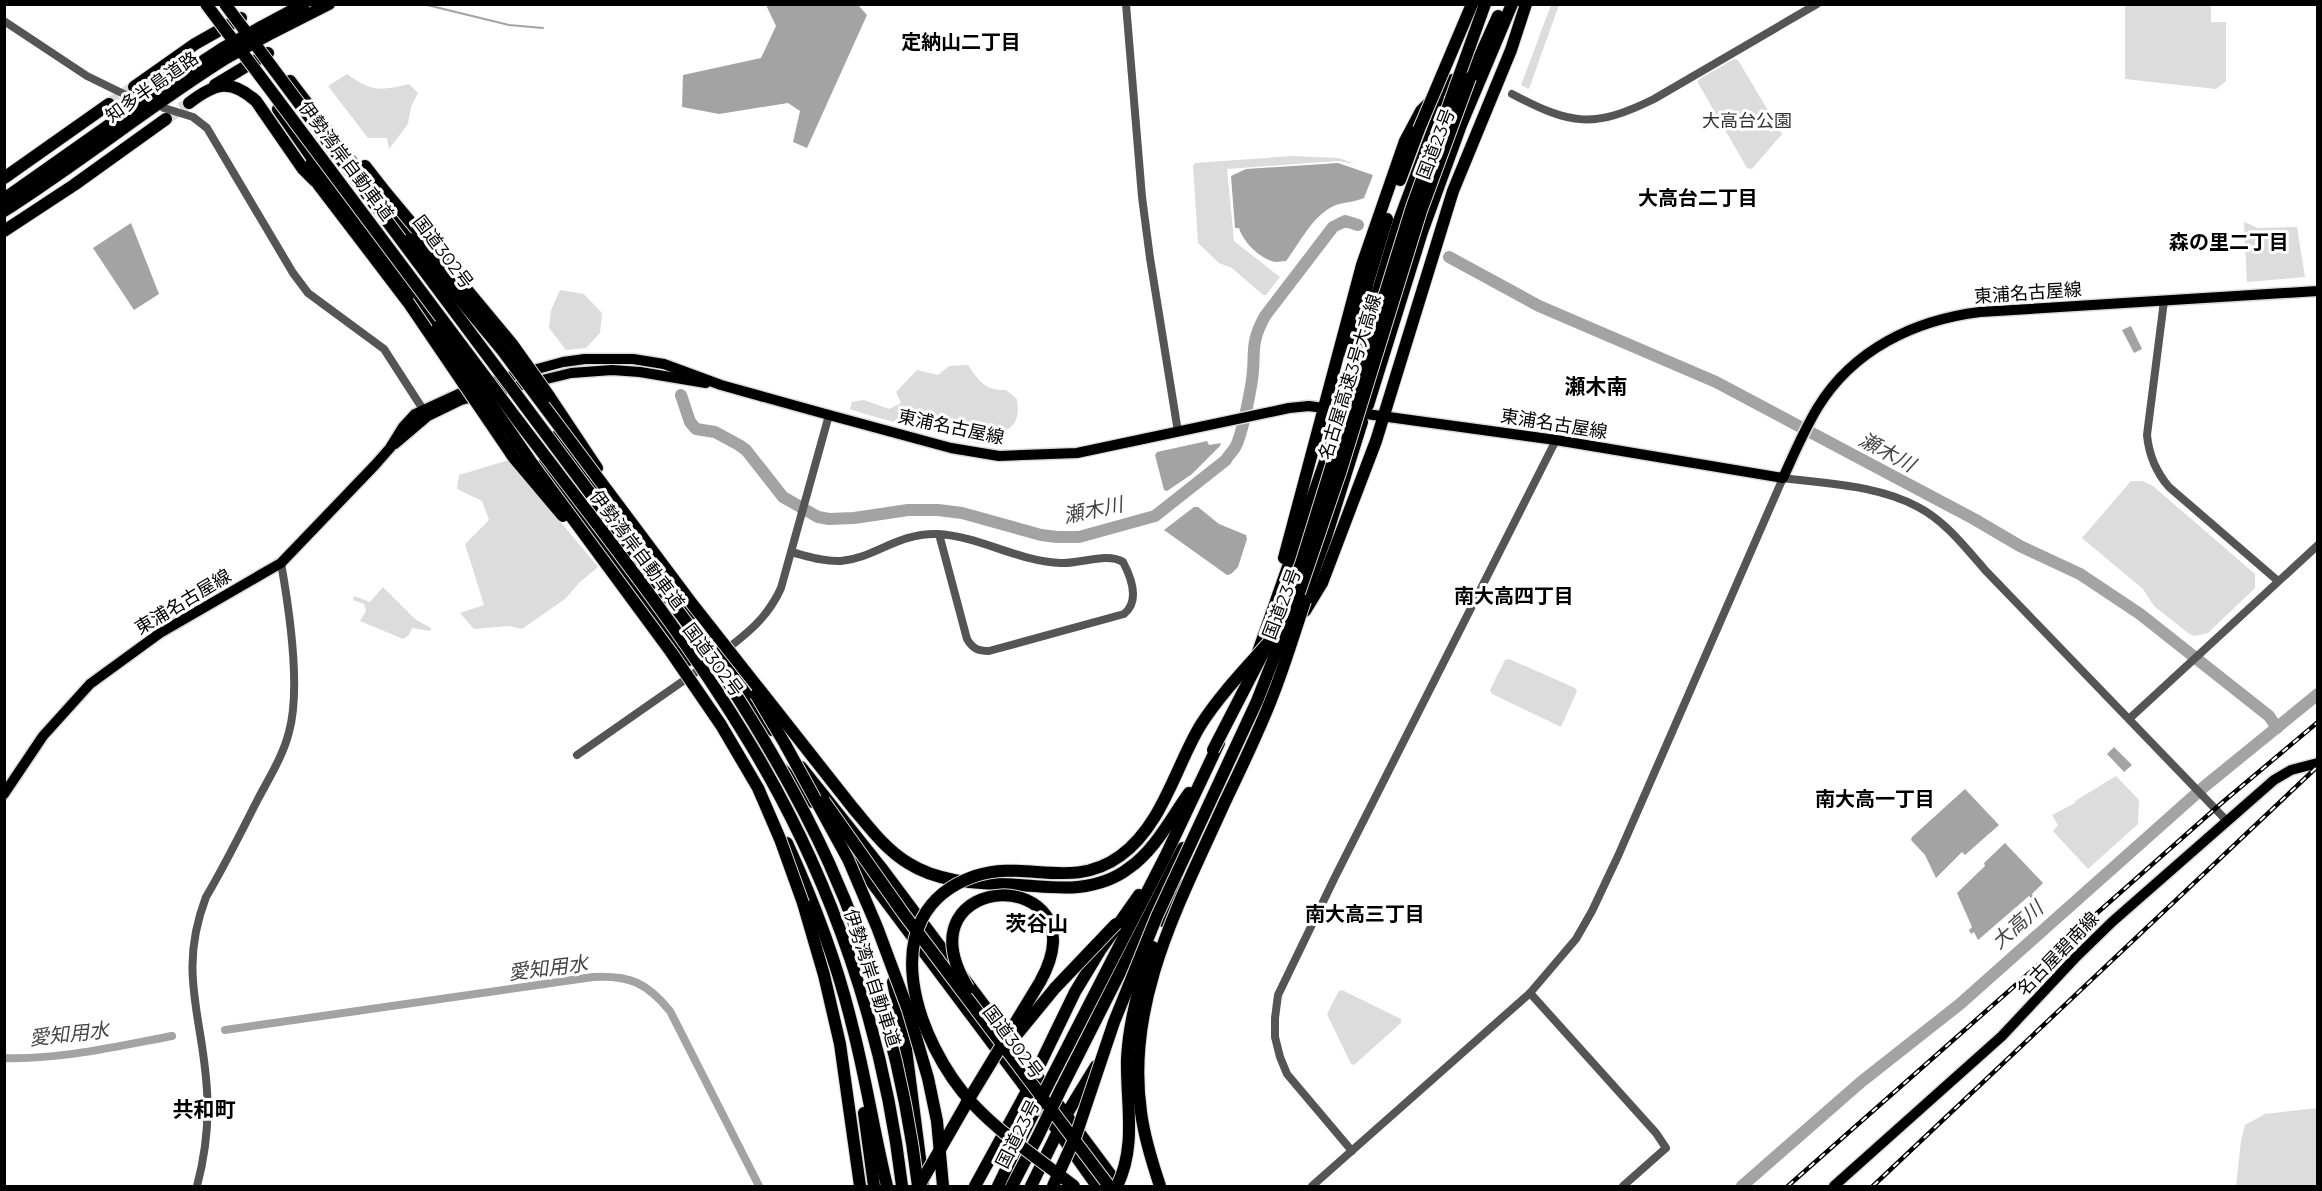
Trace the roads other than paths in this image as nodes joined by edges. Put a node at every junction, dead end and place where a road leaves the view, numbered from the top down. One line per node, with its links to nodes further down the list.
1 (200, 4): 17 (highway, 国道302号)
2 (206, 4): 35 (highway, 伊勢湾岸自動車道, bridge)
3 (225, 4): 30 (highway, 伊勢湾岸自動車道, bridge)
4 (232, 4): 15 (highway, 国道302号)
5 (304, 4): 18 (highway, 知多半島道路)
6 (328, 4): 18 (highway, 知多半島道路)
7 (1126, 4): 50 (street)
8 (1472, 4): 45 (highway, bridge)
9 (1485, 4): 63 (highway, 名古屋高速3号大高線, bridge)
10 (1491, 4): 22 (highway, 国道23号)
11 (1504, 4): 53 (highway, 名古屋高速3号大高線, bridge)
12 (1512, 4): 38 (highway, 国道23号)
13 (1525, 4): 38 (highway); 38 (highway)
14 (1817, 4): 26 (street)
15 (241, 18): 17 (highway); 20 (highway, 国道302号)
16 (4, 21): 25 (street)
17 (219, 30): 21 (highway, 国道302号); 25 (highway)
18 (263, 31): 19 (highway, 知多半島道路, bridge)
19 (225, 53): 34 (highway, 知多半島道路); 36 (highway, 知多半島道路)
20 (268, 53): 21 (highway); 23 (highway, 国道302号)
21 (246, 66): 24 (highway); 31 (highway, 国道302号)
22 (1452, 80): 45 (highway, 国道23号); 46 (highway)
23 (294, 87): 41 (highway, 国道302号); 55 (highway, bridge)
24 (205, 90): 27 (highway); 33 (highway)
25 (133, 92)
26 (1512, 94)
27 (189, 103)
28 (109, 104): 32 (highway)
29 (165, 113): 37 (highway); 47 (street)
30 (327, 141): 55 (highway, bridge); 93 (highway, 伊勢湾岸自動車道, bridge)
31 (306, 150): 33 (highway); 44 (highway, 国道302号)
32 (4, 178)
33 (318, 184): 59 (highway, bridge)
34 (4, 199)
35 (357, 206): 59 (highway, bridge); 92 (highway, 伊勢湾岸自動車道, bridge)
36 (4, 211)
37 (4, 231)
38 (1414, 281): 48 (highway); 62 (highway, 国道23号)
39 (2318, 291): 40 (main road, 東浦名古屋線)
40 (2164, 301): 52 (main road, 東浦名古屋線); 60 (street)
41 (515, 375): 42 (main road, 東浦名古屋線); 43 (highway, 国道302号); 44 (main road, 東浦名古屋線)
42 (721, 385): 43 (main road, 東浦名古屋線); 49 (main road, 東浦名古屋線)
43 (523, 386): 44 (main road, 東浦名古屋線); 64 (highway, 国道302号)
44 (485, 390): 47 (main road, 東浦名古屋線); 65 (highway, 国道302号)
45 (1342, 401): 63 (highway, 国道23号)
46 (1325, 408): 48 (main road, 東浦名古屋線); 50 (main road, 東浦名古屋線); 63 (highway)
47 (426, 413): 58 (main road, 東浦名古屋線)
48 (1382, 415): 51 (main road, 東浦名古屋線); 62 (highway)
49 (829, 416): 50 (main road, 東浦名古屋線); 57 (street)
50 (1178, 432)
51 (1556, 440): 52 (main road, 東浦名古屋線); 87 (street)
52 (1783, 478): 69 (street); 80 (street)
53 (1328, 510): 76 (highway, 名古屋高速3号大高線, bridge); 105 (highway, bridge)
54 (939, 534): 54 (street); 57 (street)
55 (643, 538): 61 (highway, bridge)
56 (2318, 544): 60 (street)
57 (791, 552): 64 (street)
58 (281, 563): 74 (main road, 東浦名古屋線); 88 (street)
59 (620, 580): 73 (highway, bridge)
60 (2278, 581): 69 (street)
61 (693, 605): 68 (highway, bridge); 72 (highway, bridge)
62 (1291, 635): 77 (highway, 国道23号)
63 (1266, 640): 72 (highway, 名古屋高速3号大高線, bridge); 77 (highway, 国道23号); 101 (highway, bridge)
64 (718, 656): 65 (street); 66 (highway, 国道302号)
65 (698, 671): 70 (street); 83 (highway, 国道302号)
66 (745, 695): 67 (highway); 82 (highway, 国道302号)
67 (778, 698)
68 (765, 709): 78 (highway, bridge); 81 (highway, bridge)
69 (2129, 719): 75 (street)
70 (577, 754)
71 (2318, 763): 75 (main road, 名古屋碧南線)
72 (1196, 782): 84 (highway, bridge)
73 (758, 788): 79 (highway, bridge); 89 (highway, bridge)
74 (4, 794)
75 (2227, 821): 108 (main road, 名古屋碧南線)
76 (1197, 829): 100 (highway, bridge); 104 (highway, bridge)
77 (1170, 859): 82 (highway); 85 (highway); 97 (highway, 国道23号, bridge); 98 (highway, 国道23号, bridge)
78 (877, 927): 94 (highway, bridge); 95 (highway, bridge)
79 (840, 982): 90 (highway); 91 (highway)
80 (1530, 993): 87 (street); 107 (street)
81 (1017, 1064): 84 (highway, bridge); 103 (highway, bridge)
82 (1035, 1075): 83 (highway); 85 (highway, 国道302号)
83 (1027, 1091): 86 (highway, 国道302号); 96 (highway)
84 (966, 1104): 93 (highway, bridge)
85 (1066, 1115): 86 (highway); 104 (highway, 国道302号)
86 (1058, 1131): 99 (highway); 102 (highway, 国道302号)
87 (1352, 1151): 106 (street)
88 (197, 1186)
89 (860, 1186)
90 (874, 1186)
91 (887, 1186)
92 (902, 1186)
93 (918, 1186)
94 (924, 1186)
95 (943, 1186)
96 (975, 1186)
97 (998, 1186)
98 (1012, 1186)
99 (1031, 1186)
100 (1053, 1186)
101 (1074, 1186)
102 (1097, 1186)
103 (1109, 1186)
104 (1118, 1186)
105 (1160, 1186)
106 (1312, 1186)
107 (1623, 1186)
108 (1834, 1186)

